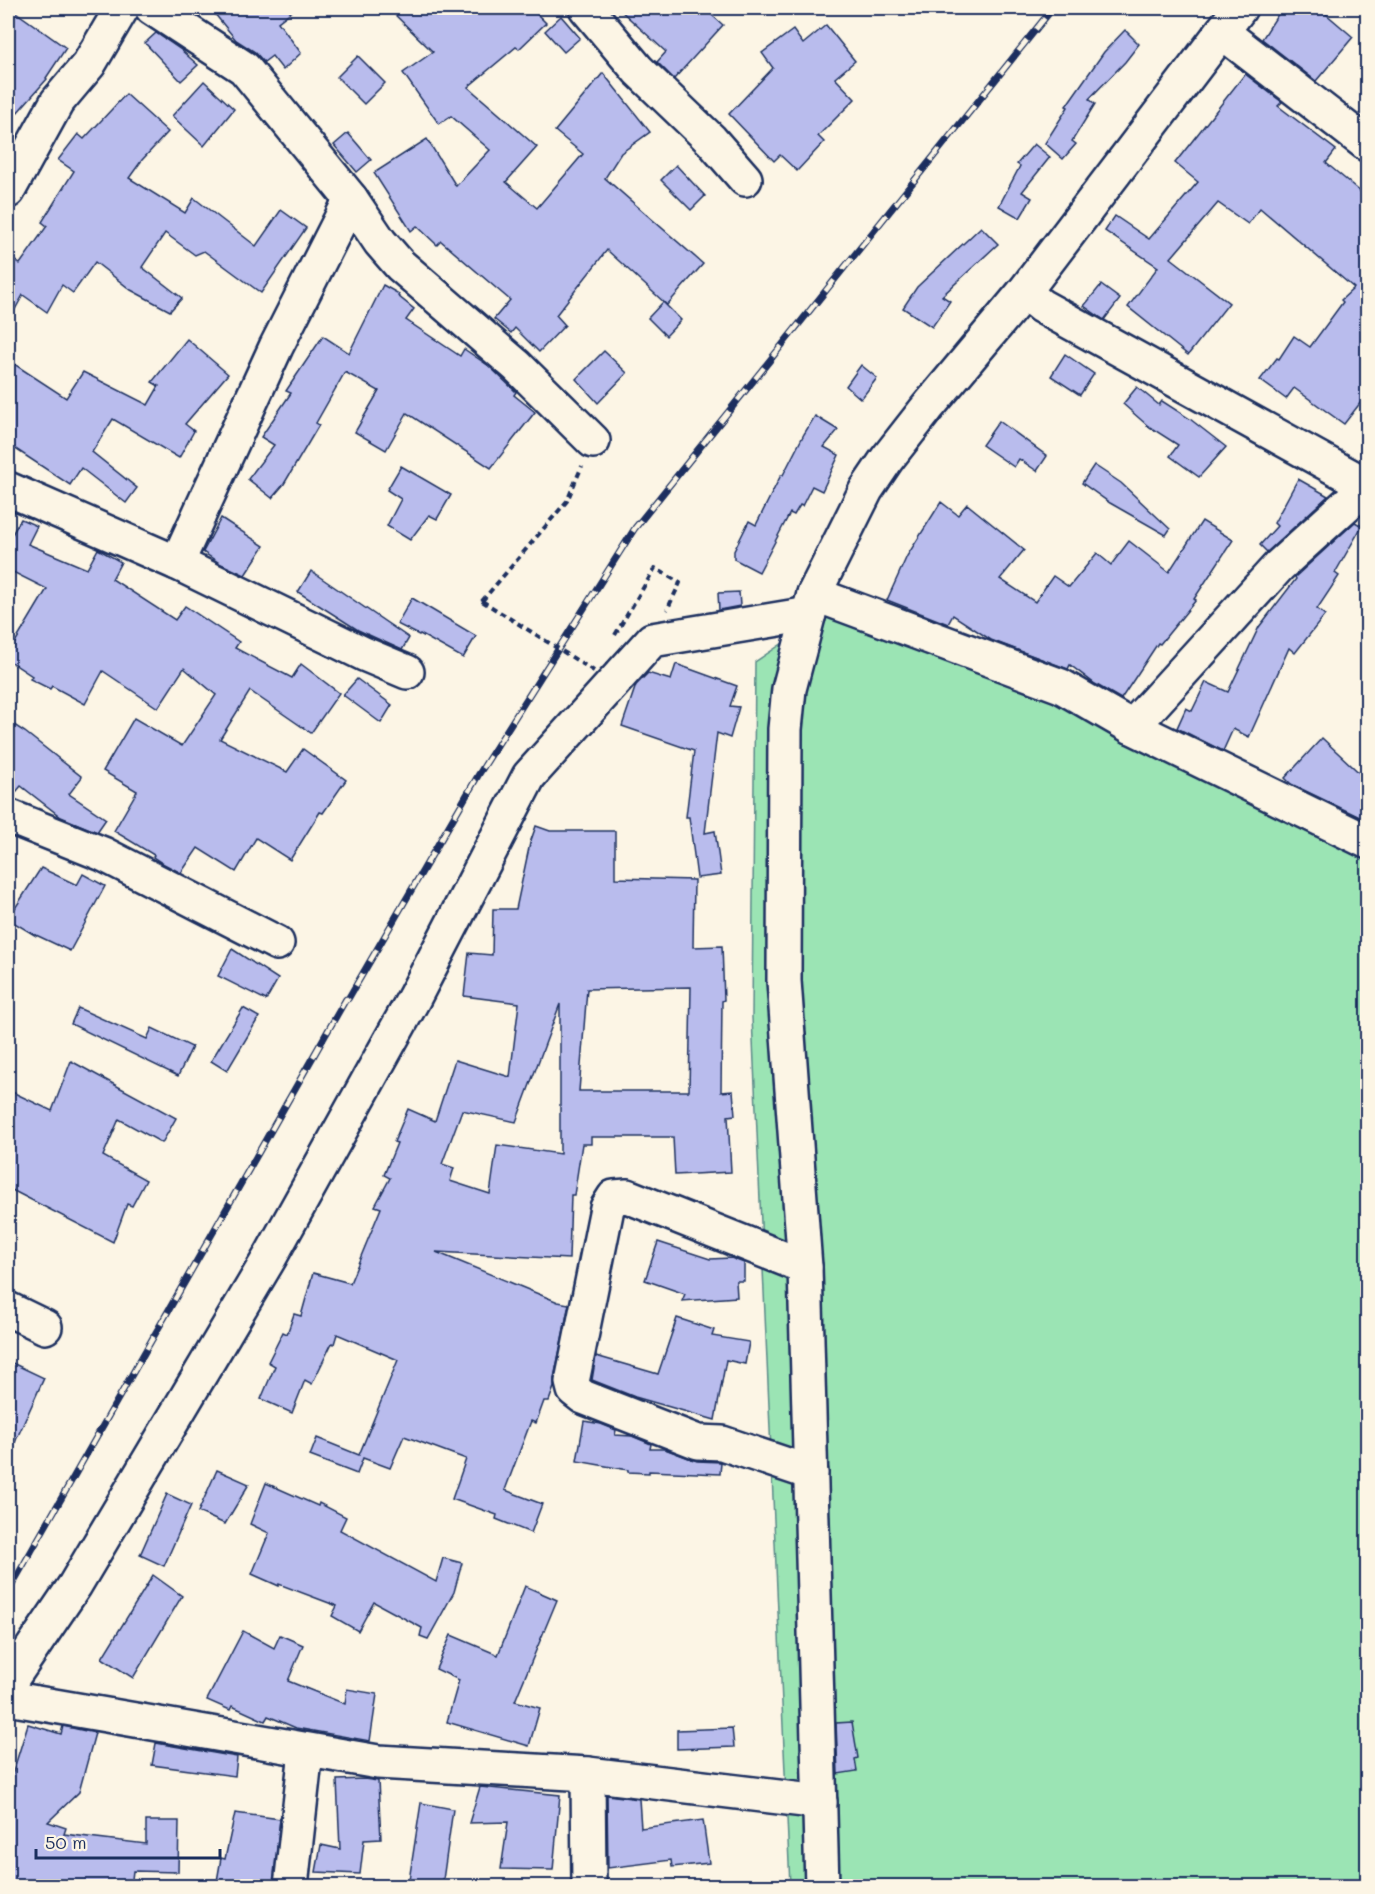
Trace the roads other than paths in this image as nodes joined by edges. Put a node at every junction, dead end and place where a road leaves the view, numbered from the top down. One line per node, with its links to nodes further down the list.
1 (122, 8): 7 (street)
2 (152, 8): 8 (street)
3 (586, 8): 6 (street)
4 (1231, 20): 5 (street); 9 (street)
5 (1368, 146)
6 (745, 179)
7 (8, 191)
8 (351, 199): 10 (street); 13 (street)
9 (1024, 292): 11 (street); 14 (street)
10 (593, 441)
11 (1367, 486): 16 (street)
12 (8, 489): 13 (street)
13 (177, 563): 15 (street)
14 (812, 604): 16 (street); 20 (street); 24 (street)
15 (407, 672)
16 (1132, 727): 18 (street)
17 (8, 816): 19 (street)
18 (1368, 842)
19 (277, 943)
20 (805, 1267): 23 (street); 23 (street)
21 (8, 1309): 22 (street)
22 (45, 1327)
23 (811, 1473): 28 (street)
24 (8, 1684)
25 (8, 1698): 26 (street)
26 (306, 1750): 27 (street); 29 (street)
27 (588, 1774): 28 (street); 30 (street)
28 (820, 1803): 31 (street)
29 (291, 1887)
30 (589, 1887)
31 (822, 1887)

